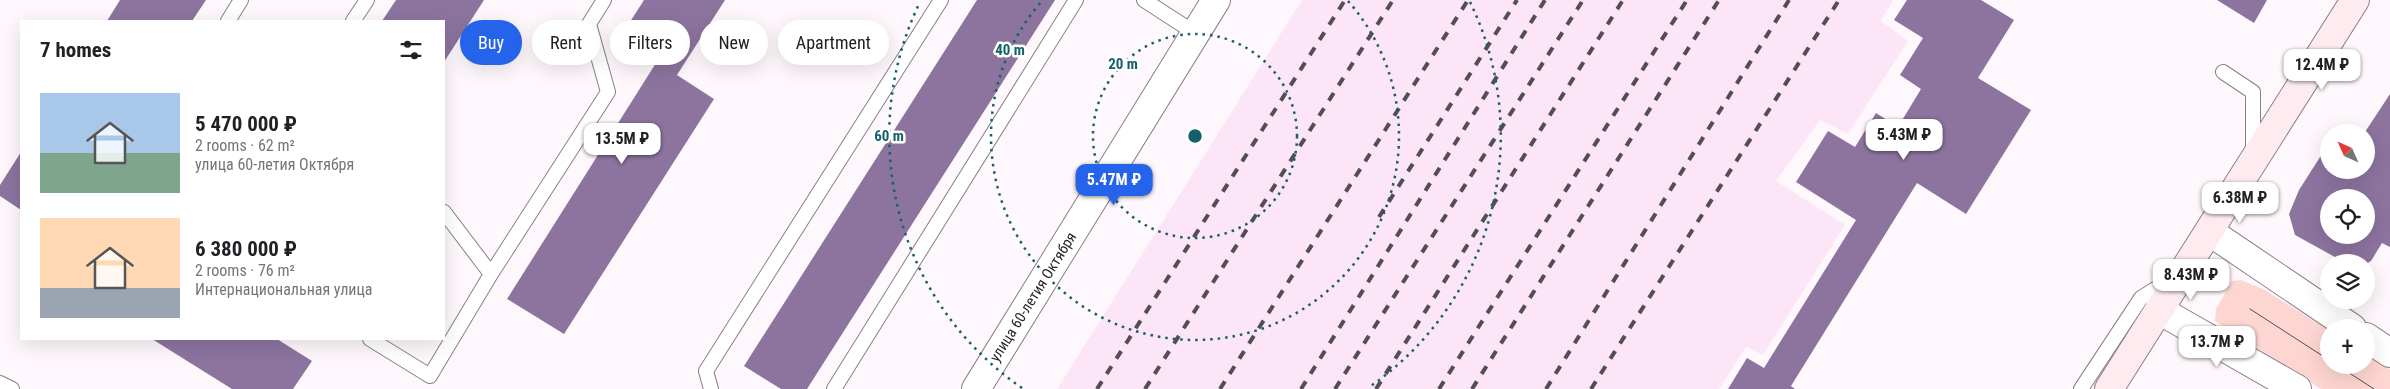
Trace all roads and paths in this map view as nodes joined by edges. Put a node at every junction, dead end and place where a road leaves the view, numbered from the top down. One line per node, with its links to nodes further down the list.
1 (242, 0): 9 (lane)
2 (367, 0): 10 (lane)
3 (604, 0): 17 (lane)
4 (941, 0): 25 (lane)
5 (1076, 0): 26 (lane)
6 (1144, 0): 11 (lane)
7 (1216, 0): 11 (street, улица 60-летия Октября)
8 (2355, 0): 13 (main road)
9 (229, 20)
10 (354, 20)
11 (1195, 33): 27 (street, улица 60-летия Октября)
12 (2228, 76): 13 (lane)
13 (2253, 159): 15 (main road)
14 (445, 213): 17 (lane)
15 (2210, 232): 16 (main road); 19 (street)
16 (2186, 269): 18 (main road); 28 (lane)
17 (491, 274): 20 (lane)
18 (2159, 310): 29 (main road); 30 (street)
19 (2339, 319)
20 (372, 340)
21 (2375, 343): 22 (street)
22 (2390, 353)
23 (0, 383): 24 (lane)
24 (12, 389)
25 (711, 389)
26 (834, 389)
27 (976, 389)
28 (2081, 389)
29 (2109, 389)
30 (2297, 389)

